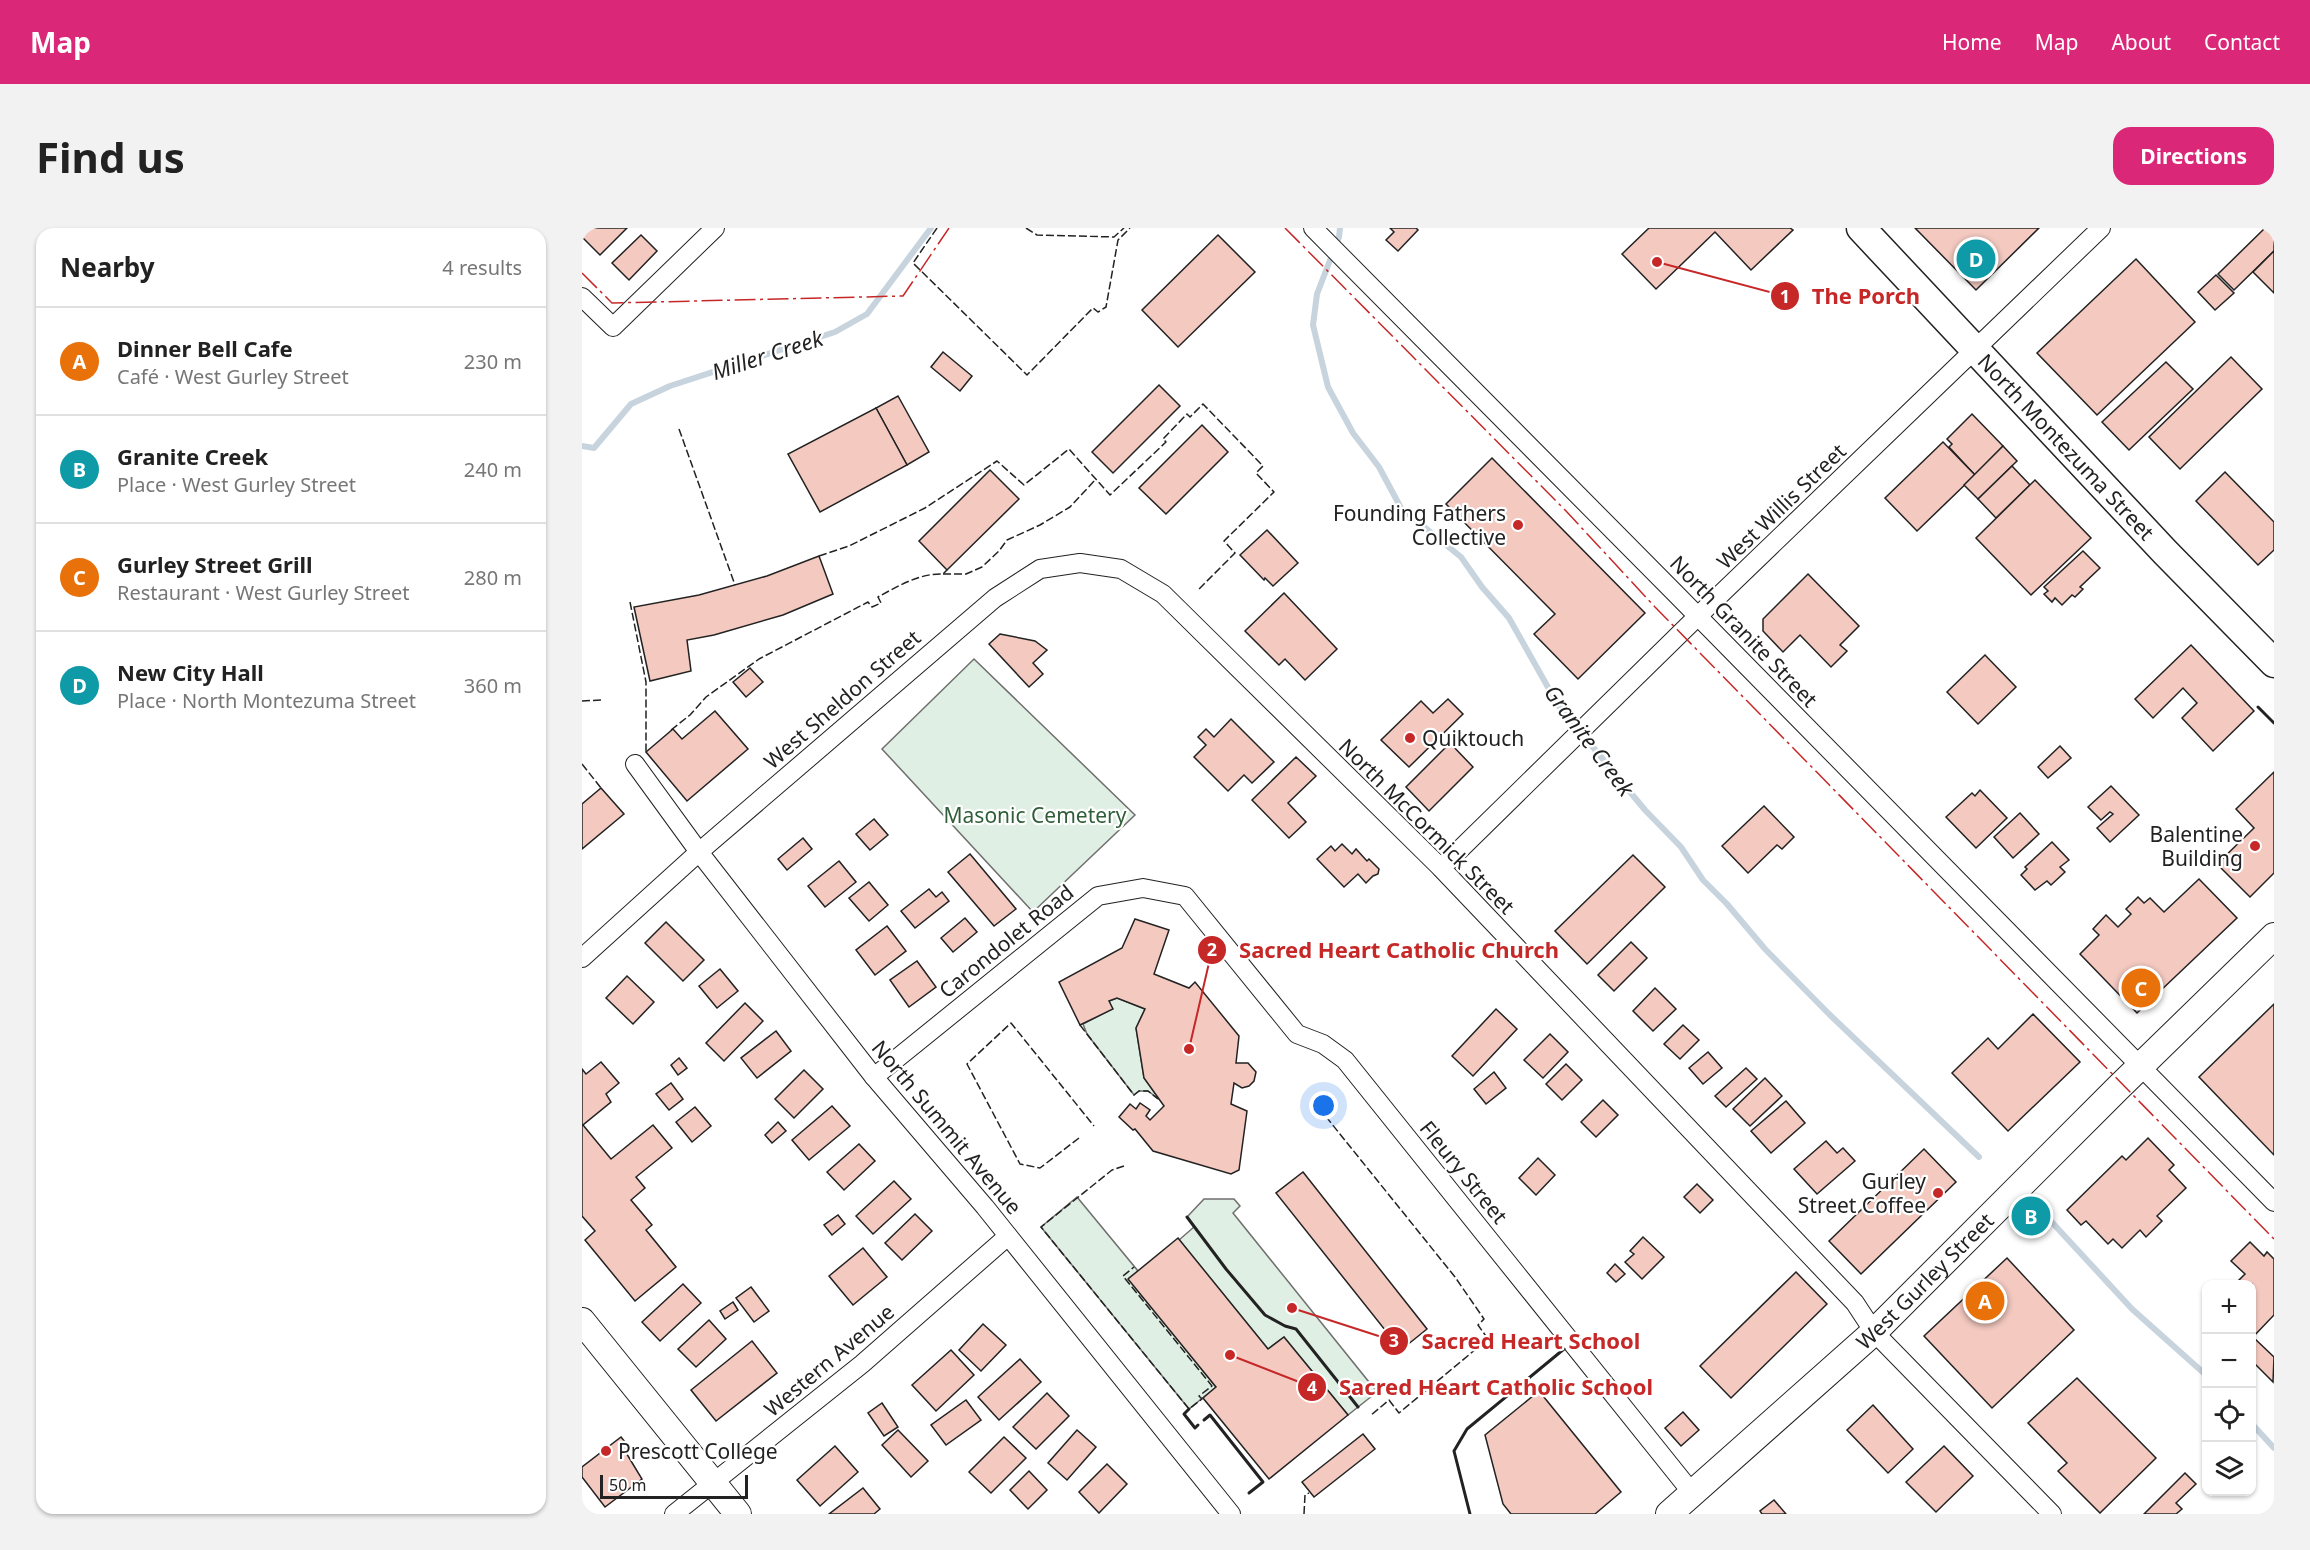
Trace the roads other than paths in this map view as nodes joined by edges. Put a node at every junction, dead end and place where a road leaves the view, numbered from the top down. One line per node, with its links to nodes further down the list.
1 (715, 228): 5 (street)
2 (1313, 228): 8 (street, North Granite Street)
3 (1861, 228): 6 (main road, North Montezuma Street)
4 (2101, 228): 6 (street, West Willis Street)
5 (582, 297)
6 (1976, 349): 8 (street, West Willis Street); 9 (main road, North Montezuma Street)
7 (1163, 594): 11 (street, West Sheldon Street); 12 (street, North McCormick Street)
8 (1698, 616): 12 (street, West Willis Street); 16 (street, North Granite Street)
9 (2274, 663)
10 (635, 764): 11 (street, North Summit Avenue)
11 (699, 852): 15 (street, West Sheldon Street); 17 (street, North Summit Avenue)
12 (1441, 868): 21 (street, North McCormick Street)
13 (1185, 896): 17 (street, Carondolet Road); 23 (street, Fleury Street)
14 (2274, 936): 16 (main road, West Gurley Street)
15 (582, 958)
16 (2140, 1067): 18 (street, North Granite Street); 21 (main road, West Gurley Street)
17 (874, 1077): 19 (street, North Summit Avenue)
18 (2274, 1202)
19 (1008, 1236): 22 (street, Western Avenue); 26 (street, North Summit Avenue)
20 (582, 1321): 22 (main road)
21 (1874, 1332): 23 (main road, West Gurley Street); 28 (street, North McCormick Street)
22 (713, 1483): 24 (street, Western Avenue); 25 (main road)
23 (1693, 1494): 27 (main road, West Gurley Street)
24 (674, 1514)
25 (738, 1514)
26 (1231, 1514)
27 (1669, 1514)
28 (2052, 1514)

